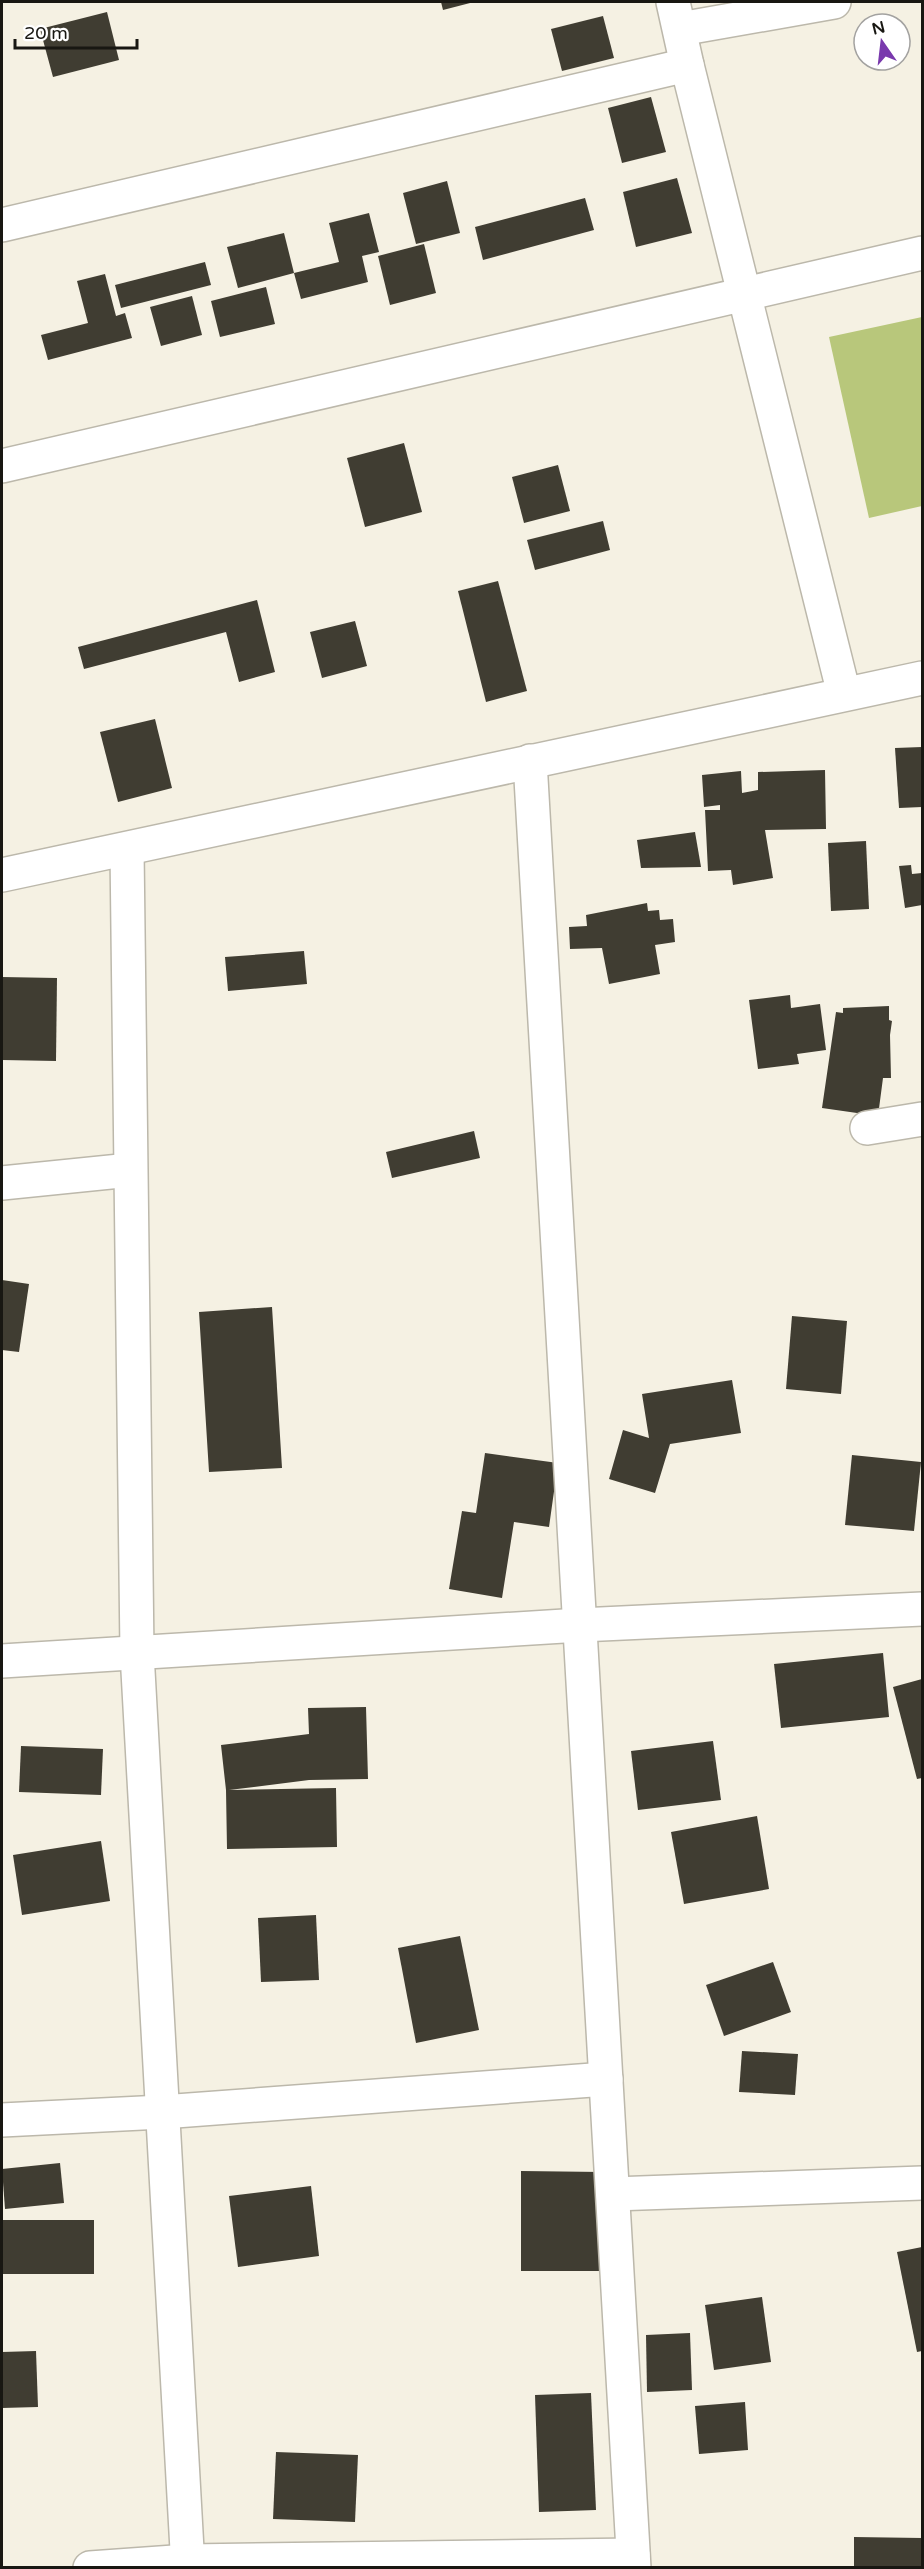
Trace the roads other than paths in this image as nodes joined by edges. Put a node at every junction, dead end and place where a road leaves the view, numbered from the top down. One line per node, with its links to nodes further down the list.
1 (834, 2): 2 (street)
2 (676, 15): 3 (street)
3 (687, 64): 4 (street); 6 (street)
4 (2, 225)
5 (922, 254): 6 (street)
6 (744, 296): 7 (street); 9 (street)
7 (2, 466)
8 (922, 678): 9 (street)
9 (844, 694): 10 (street)
10 (531, 761): 11 (street); 18 (street)
11 (127, 850): 12 (street); 15 (street)
12 (2, 875)
13 (922, 1119): 14 (street)
14 (867, 1128)
15 (130, 1170): 16 (street); 19 (street)
16 (2, 1183)
17 (922, 1609): 18 (street)
18 (580, 1625): 19 (street); 21 (street)
19 (137, 1653): 20 (street); 22 (street)
20 (2, 1661)
21 (606, 2079): 22 (street); 25 (street)
22 (162, 2112): 23 (street); 27 (street)
23 (2, 2120)
24 (922, 2183): 25 (street)
25 (612, 2194): 26 (street)
26 (633, 2561): 27 (street)
27 (188, 2564): 28 (street)
28 (90, 2568)

